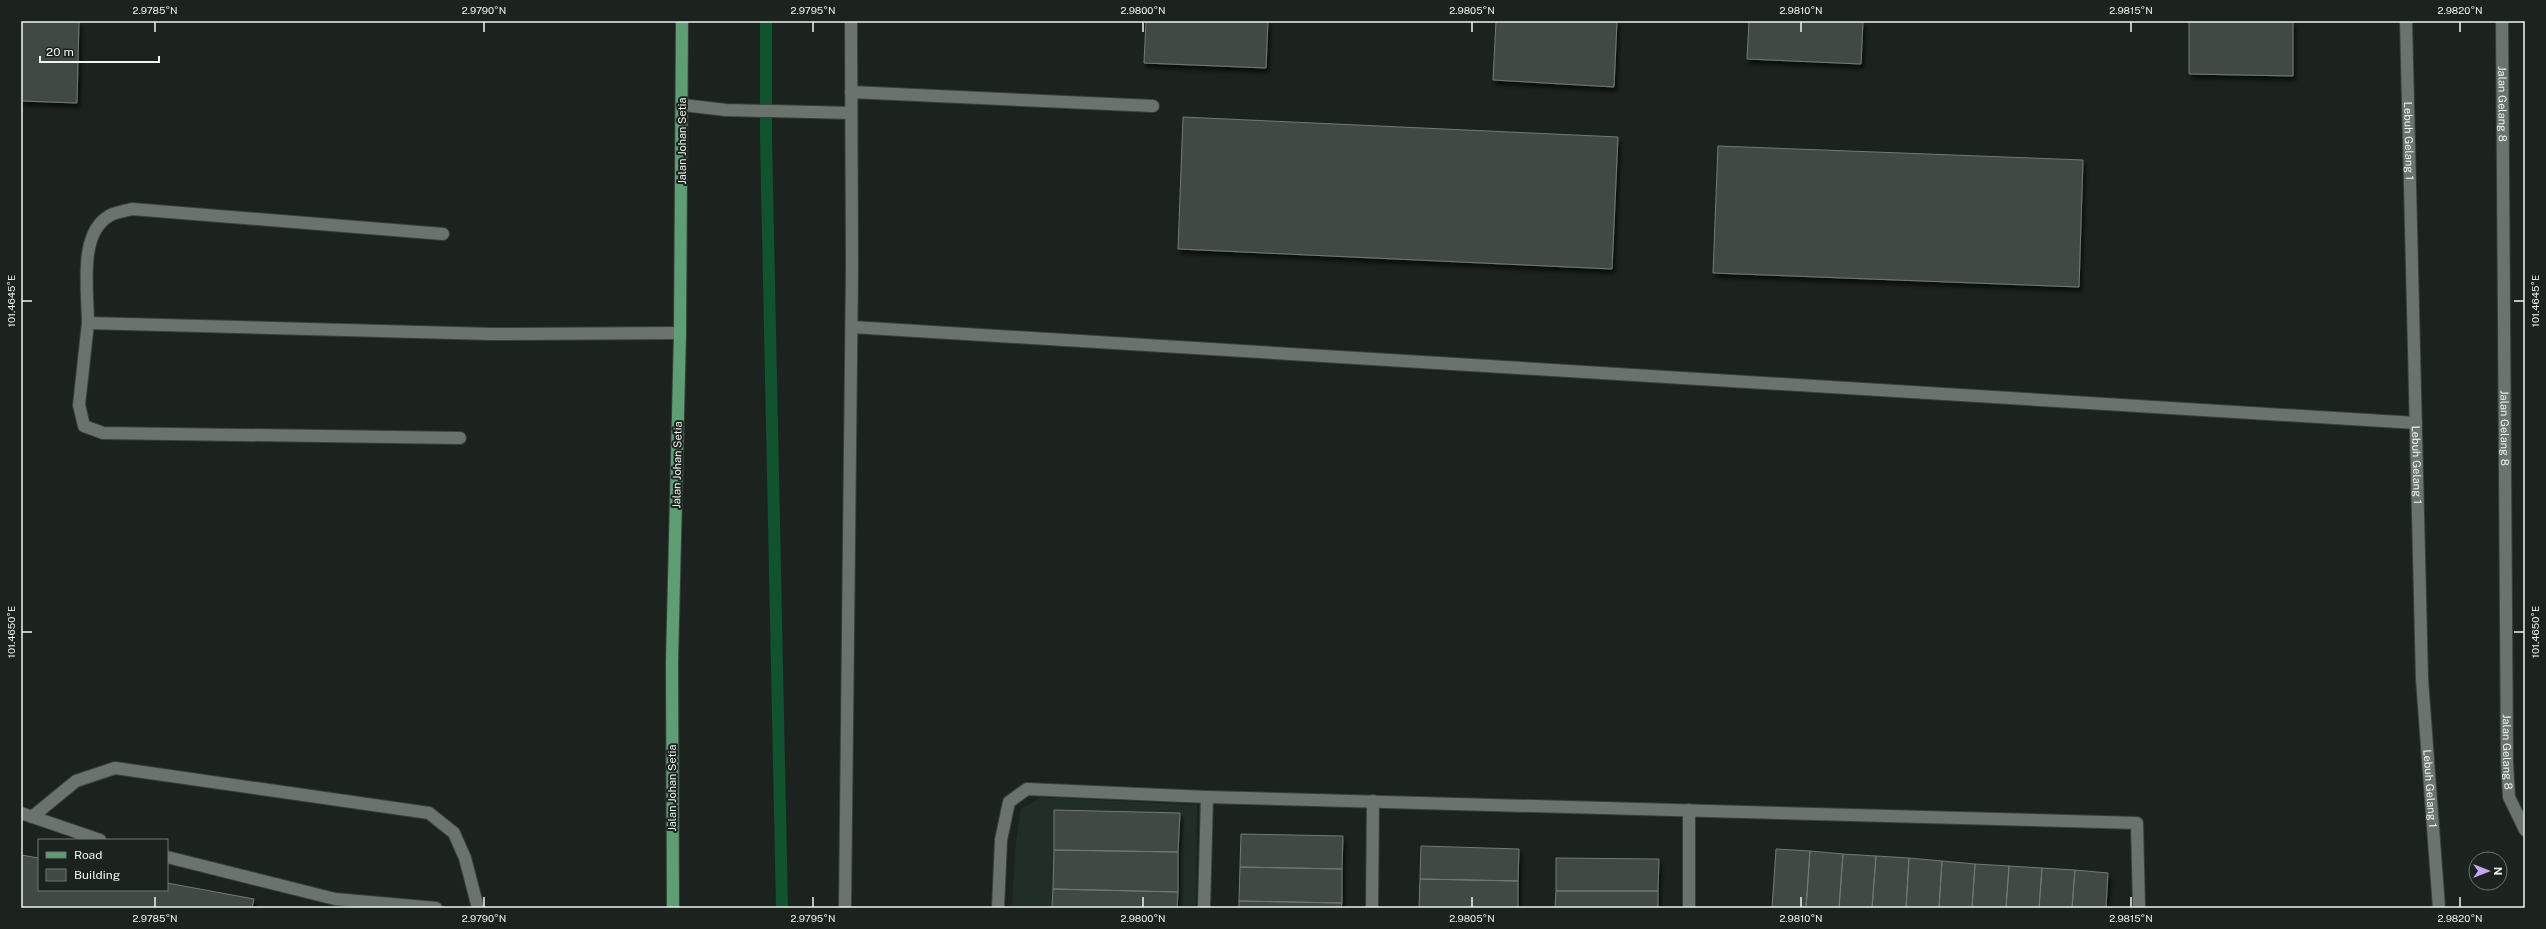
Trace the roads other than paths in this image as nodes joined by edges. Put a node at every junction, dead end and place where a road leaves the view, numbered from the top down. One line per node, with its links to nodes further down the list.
1 (682, 21): 6 (main road, Jalan Johan Setia)
2 (850, 21): 5 (street)
3 (2406, 21): 13 (street, Lebuh Gelang 1)
4 (2502, 21): 19 (street, Jalan Gelang 8)
5 (851, 92): 7 (street); 8 (street)
6 (683, 105): 8 (street); 12 (main road, Jalan Johan Setia)
7 (1152, 106)
8 (851, 113): 11 (street)
9 (443, 234): 10 (street)
10 (88, 323): 12 (street); 14 (street)
11 (852, 327): 13 (street); 25 (street)
12 (680, 333): 24 (main road, Jalan Johan Setia)
13 (2416, 423): 31 (street, Lebuh Gelang 1)
14 (460, 438)
15 (1206, 797): 16 (street); 26 (street); 27 (street)
16 (1373, 801): 17 (street); 28 (street)
17 (1689, 810): 29 (street); 30 (street)
18 (27, 815): 20 (street); 23 (street)
19 (2525, 830)
20 (97, 839)
21 (168, 857): 22 (street)
22 (436, 908)
23 (478, 908)
24 (673, 908)
25 (845, 908)
26 (998, 908)
27 (1204, 908)
28 (1372, 908)
29 (1689, 908)
30 (2139, 908)
31 (2439, 908)

